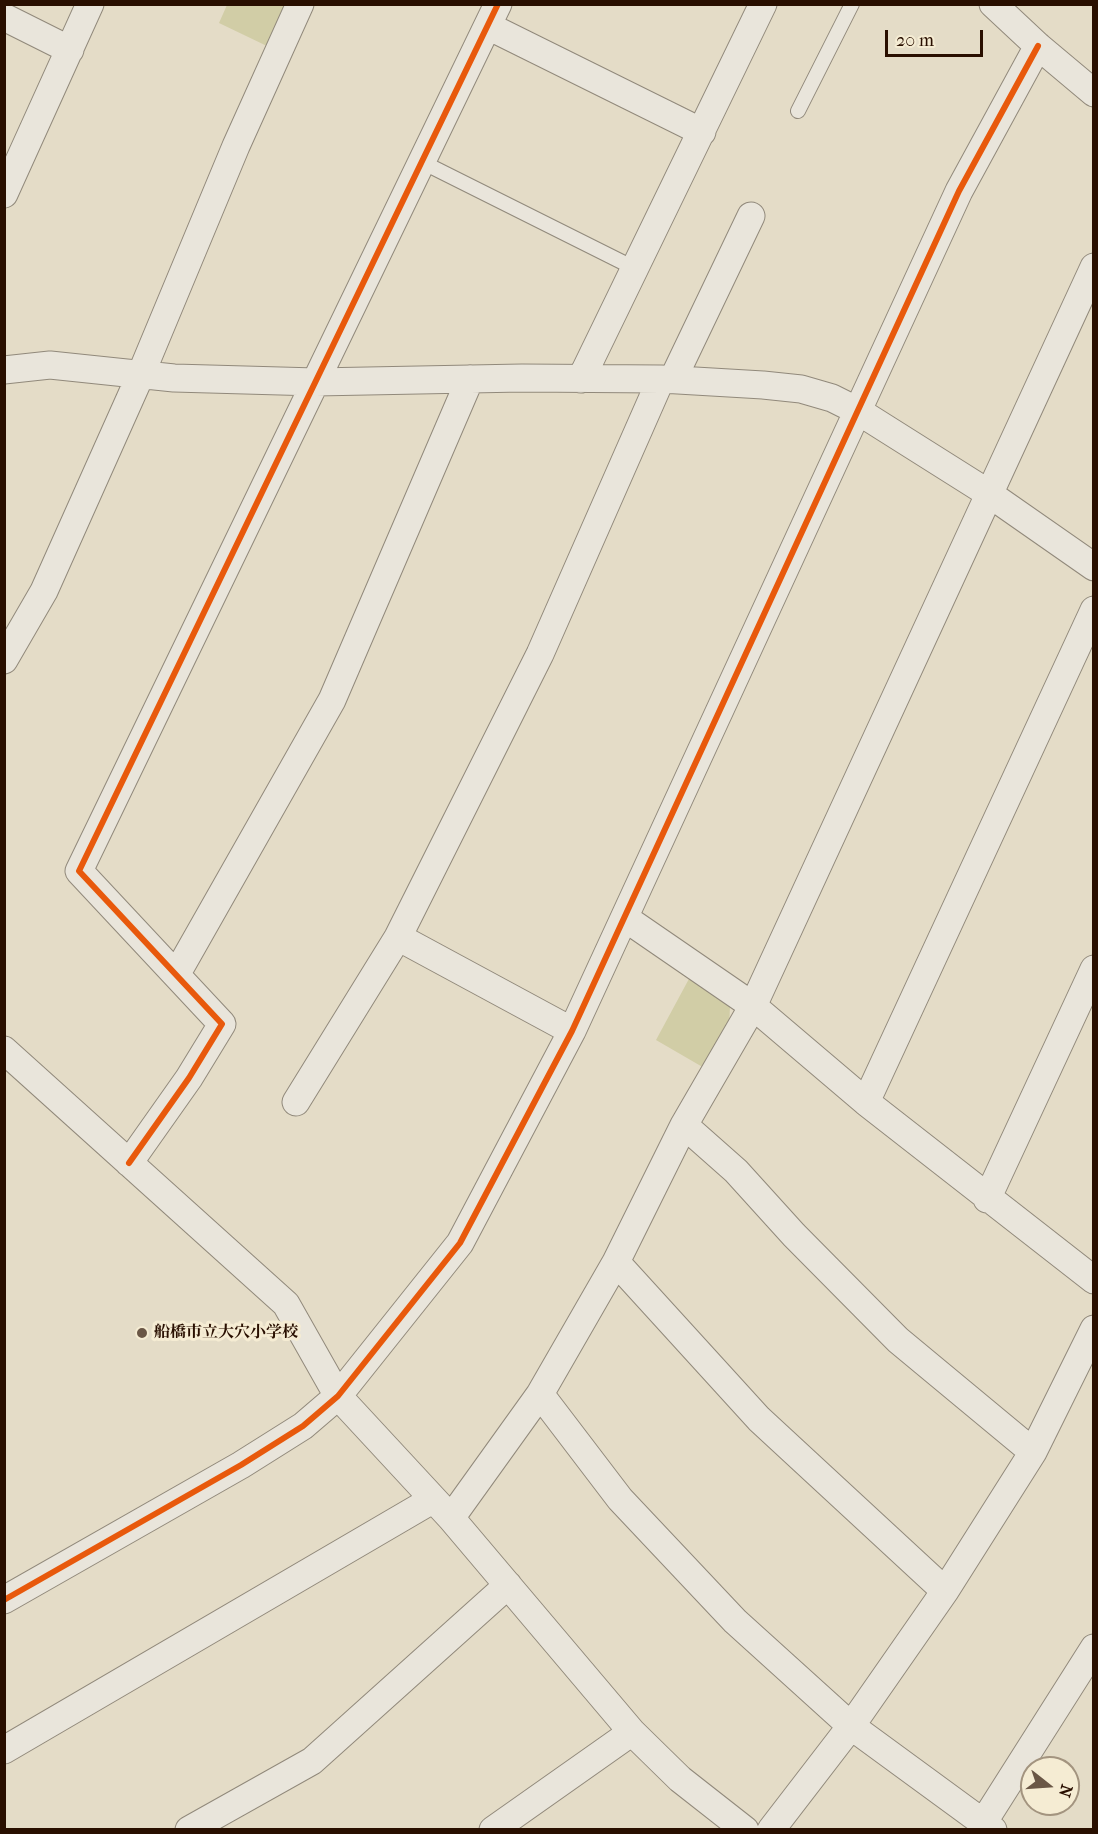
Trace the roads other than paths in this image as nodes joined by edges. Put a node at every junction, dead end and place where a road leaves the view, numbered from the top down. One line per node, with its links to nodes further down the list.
1 (90, 4): 9 (street)
2 (300, 4): 19 (street)
3 (763, 4): 12 (street)
4 (852, 4): 11 (lane)
5 (993, 4): 8 (street)
6 (493, 15): 12 (street); 13 (street)
7 (4, 17): 9 (street)
8 (1038, 46): 10 (street); 24 (street)
9 (70, 50): 14 (street)
10 (1094, 93)
11 (798, 111)
12 (702, 132): 17 (street)
13 (422, 162): 17 (lane); 23 (street)
14 (4, 194)
15 (751, 216): 22 (street)
16 (1094, 267): 25 (street)
17 (634, 268): 21 (street)
18 (4, 370): 19 (street)
19 (141, 374): 23 (street); 28 (street)
20 (470, 379): 21 (street); 23 (street); 32 (street)
21 (581, 379): 22 (street)
22 (667, 379): 24 (street); 30 (street)
23 (316, 382): 32 (street)
24 (858, 411): 25 (street); 29 (street)
25 (988, 493): 26 (street); 33 (street)
26 (1094, 567)
27 (1094, 610): 37 (street)
28 (4, 660)
29 (626, 918): 33 (street); 34 (street)
30 (398, 938): 34 (street); 36 (street)
31 (1094, 969): 40 (street)
32 (176, 975): 39 (street)
33 (753, 1006): 37 (street); 38 (street)
34 (572, 1032): 45 (street)
35 (4, 1050): 39 (street)
36 (296, 1102)
37 (866, 1102): 40 (street)
38 (684, 1125): 41 (street); 46 (street)
39 (129, 1163): 45 (street)
40 (987, 1199): 42 (street)
41 (616, 1262): 44 (street); 49 (street)
42 (1094, 1281)
43 (1094, 1329): 46 (street)
44 (540, 1394): 47 (street); 52 (street)
45 (338, 1396): 47 (street); 50 (street)
46 (1033, 1452): 49 (street)
47 (441, 1509): 48 (street); 54 (street)
48 (508, 1585): 53 (street); 56 (street)
49 (945, 1591): 52 (street)
50 (4, 1600)
51 (1094, 1648): 55 (street)
52 (851, 1726): 55 (street); 59 (street)
53 (632, 1732): 57 (street); 58 (street)
54 (4, 1750)
55 (988, 1826)
56 (189, 1830)
57 (493, 1830)
58 (745, 1830)
59 (771, 1830)

